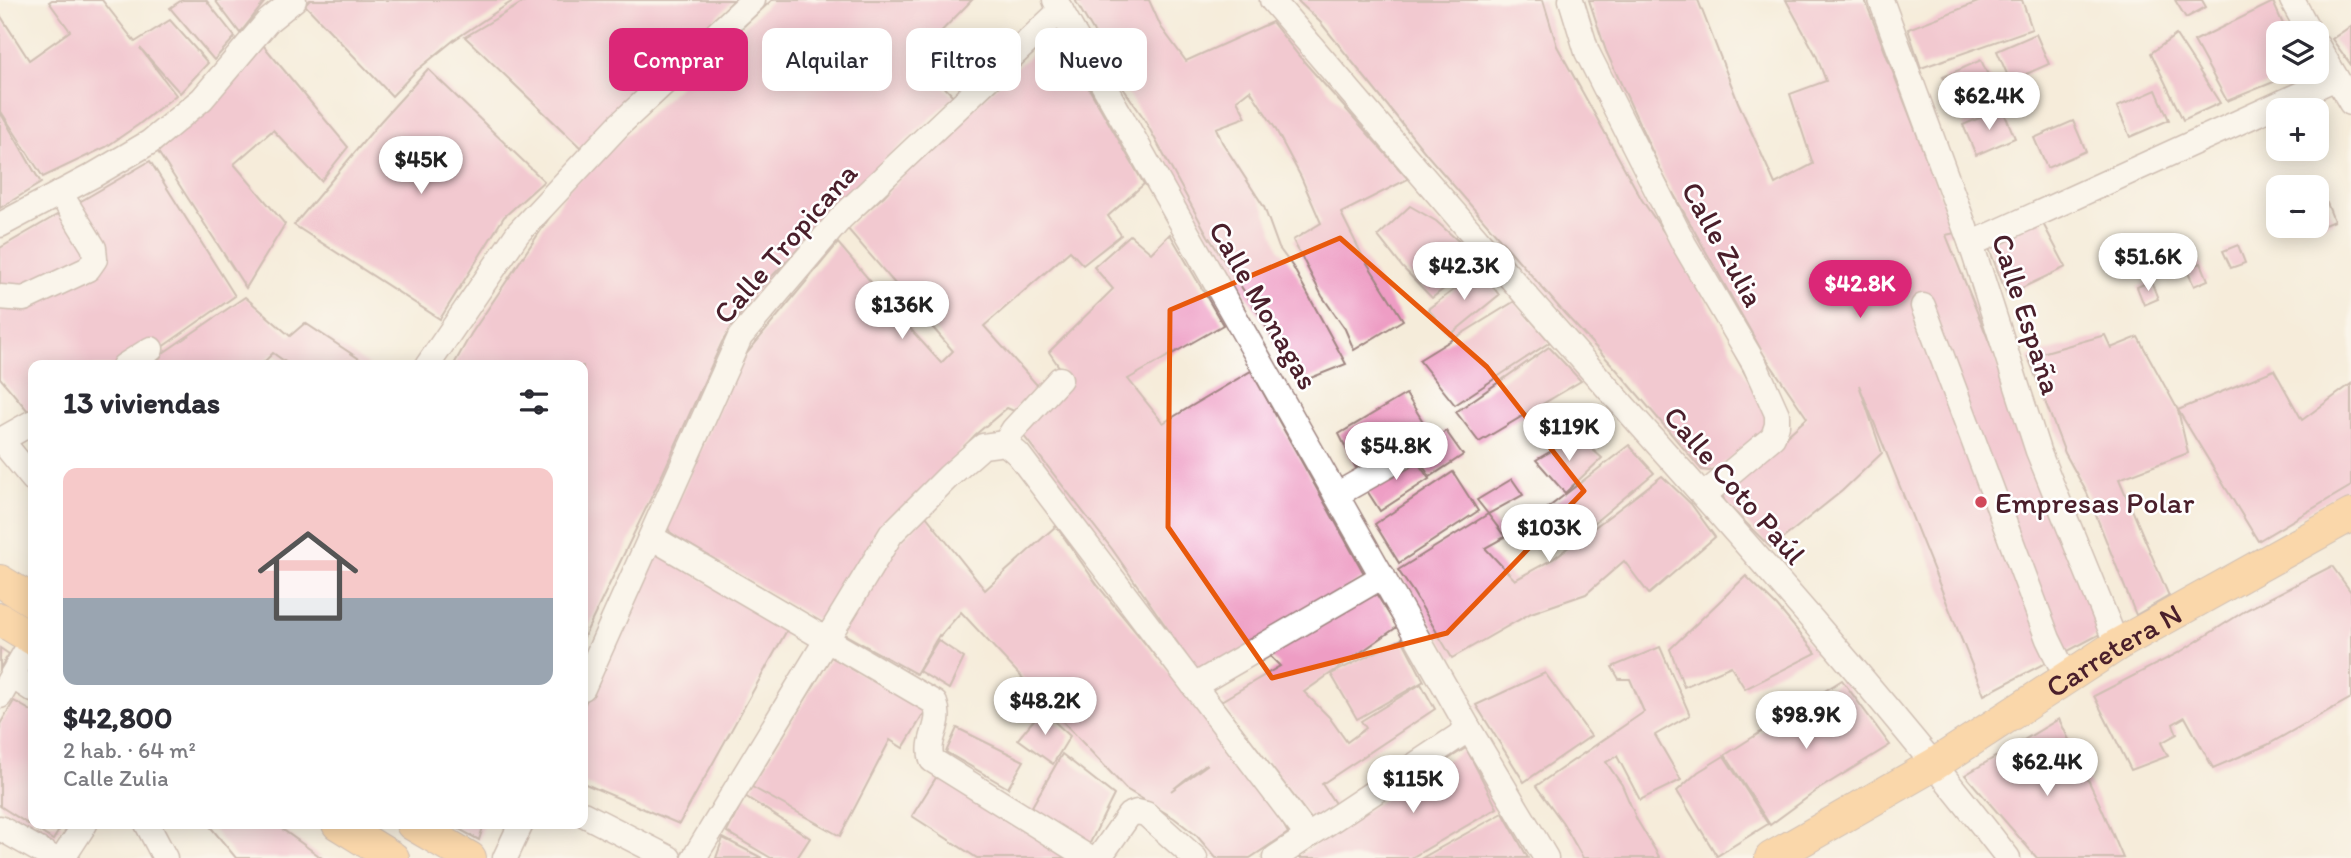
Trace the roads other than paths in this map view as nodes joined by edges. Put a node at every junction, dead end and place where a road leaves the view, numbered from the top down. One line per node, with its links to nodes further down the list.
1 (294, 0): 11 (street)
2 (753, 0): 18 (street)
3 (1272, 0): 26 (street, Calle Coto Paúl)
4 (1571, 0): 26 (street, Calle Zulia)
5 (1881, 0): 13 (street, Calle España)
6 (2291, 0): 8 (street)
7 (1058, 5): 25 (street, Calle Monagas); 28 (street, Calle Tropicana)
8 (2304, 21)
9 (2329, 64): 10 (street)
10 (2346, 92): 13 (street)
11 (60, 193): 12 (street); 14 (street)
12 (0, 225)
13 (1971, 244): 35 (street, Calle España)
14 (0, 297)
15 (1923, 306): 38 (street)
16 (151, 349): 17 (street)
17 (134, 360)
18 (431, 360)
19 (1060, 379): 22 (street)
20 (28, 425): 21 (street)
21 (1, 439): 24 (street)
22 (1005, 443): 34 (street); 40 (street)
23 (1415, 450): 25 (street)
24 (28, 473)
25 (1336, 495): 29 (street, Calle Monagas)
26 (1704, 495): 43 (street, Calle Coto Paúl)
27 (2348, 522): 35 (main road, Carretera N)
28 (651, 537): 34 (street); 37 (street, Calle Tropicana)
29 (1383, 576): 40 (street); 42 (street, Calle Monagas)
30 (0, 580): 31 (main road)
31 (28, 598)
32 (0, 619): 33 (main road)
33 (28, 636)
34 (827, 639): 59 (street); 60 (street)
35 (2117, 645): 38 (main road, Carretera N)
36 (28, 648): 39 (street)
37 (588, 677)
38 (2067, 678): 43 (main road, Carretera N)
39 (6, 686): 41 (street)
40 (1195, 686): 51 (street)
41 (28, 689)
42 (1469, 729): 51 (street); 64 (street, Calle Monagas)
43 (1935, 764): 65 (main road, Carretera N); 66 (street, Calle Coto Paúl)
44 (588, 817): 58 (street)
45 (0, 828): 52 (street)
46 (82, 829): 53 (street)
47 (150, 829): 54 (street)
48 (346, 829): 55 (main road)
49 (421, 829): 56 (main road)
50 (519, 829): 57 (street)
51 (1307, 835): 63 (street)
52 (53, 858)
53 (63, 858)
54 (165, 858)
55 (393, 858)
56 (470, 858)
57 (505, 858)
58 (669, 858)
59 (694, 858)
60 (1089, 858)
61 (1099, 858): 62 (street)
62 (1195, 858)
63 (1275, 858)
64 (1546, 858)
65 (1771, 858)
66 (2008, 858)

